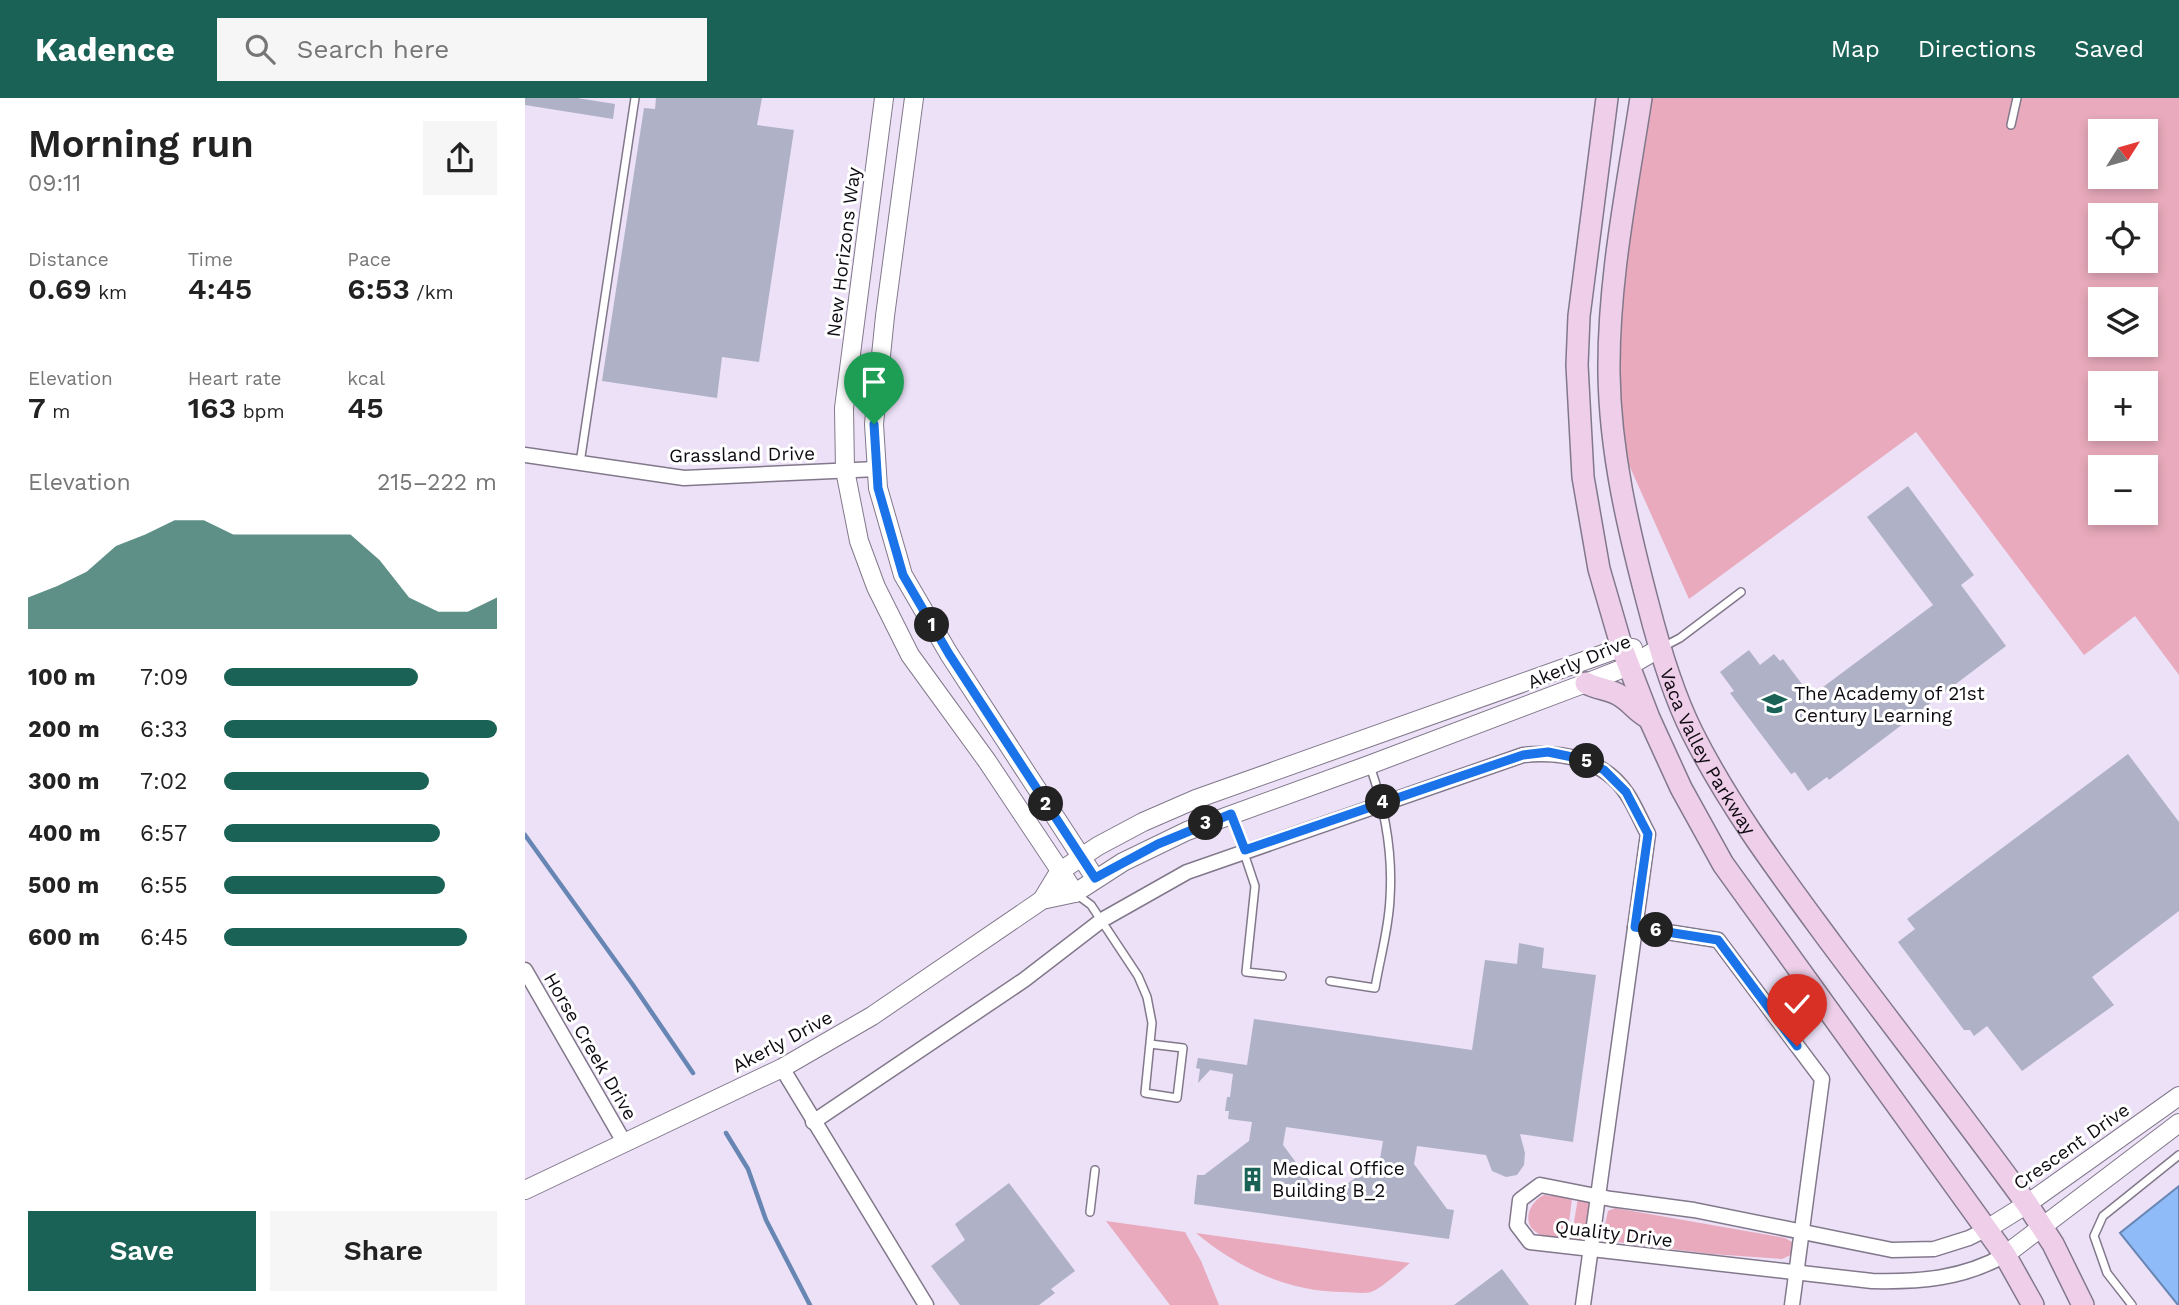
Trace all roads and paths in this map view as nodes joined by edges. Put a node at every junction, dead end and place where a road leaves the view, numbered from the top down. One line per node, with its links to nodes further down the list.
1 (635, 98): 9 (lane)
2 (884, 98): 11 (street, New Horizons Way)
3 (913, 98): 10 (street)
4 (1607, 98): 14 (main road, Vaca Valley Parkway)
5 (1641, 98): 13 (main road, Vaca Valley Parkway)
6 (2017, 98): 7 (lane)
7 (2011, 125)
8 (525, 455): 9 (street, Grassland Drive)
9 (580, 463): 11 (street, Grassland Drive)
10 (877, 469): 11 (street, Grassland Drive); 21 (street)
11 (845, 470): 22 (street, New Horizons Way)
12 (1741, 592): 13 (lane)
13 (1660, 648): 14 (street, Akerly Drive); 42 (main road, Vaca Valley Parkway)
14 (1625, 657): 15 (street, Akerly Drive); 16 (main road, Vaca Valley Parkway); 21 (street, Akerly Drive)
15 (1586, 683): 16 (main road); 17 (street, Akerly Drive)
16 (1649, 718): 45 (main road, Vaca Valley Parkway)
17 (1369, 765): 18 (lane); 19 (street, Akerly Drive)
18 (1382, 802): 20 (street); 28 (street); 31 (lane)
19 (1231, 814): 20 (lane); 23 (street, Akerly Drive)
20 (1245, 850): 27 (street); 30 (lane)
21 (1081, 857): 22 (street, Akerly Drive); 23 (street)
22 (1059, 872): 24 (street, New Horizons Way); 25 (street, Akerly Drive)
23 (1095, 878): 24 (street, Akerly Drive); 26 (lane)
24 (1075, 893): 25 (street, Akerly Drive); 26 (lane)
25 (1042, 900): 33 (street, Akerly Drive)
26 (1090, 903): 27 (lane)
27 (1102, 920): 32 (lane); 35 (street)
28 (1635, 927): 41 (street); 46 (street)
29 (525, 970): 37 (street, Horse Creek Drive)
30 (1282, 976)
31 (1330, 981)
32 (1150, 1044): 32 (lane)
33 (782, 1068): 35 (street); 37 (street, Akerly Drive)
34 (2179, 1096): 42 (street, Crescent Drive)
35 (813, 1122): 50 (street)
36 (2179, 1123): 44 (street)
37 (624, 1142): 40 (street, Akerly Drive)
38 (2179, 1155): 55 (lane)
39 (1095, 1170): 43 (lane)
40 (525, 1190)
41 (1599, 1196): 46 (street, Quality Drive); 47 (street); 47 (street, Quality Drive)
42 (2027, 1204): 44 (main road, Vaca Valley Parkway); 45 (street, Crescent Drive)
43 (1090, 1212)
44 (2043, 1228): 48 (street); 54 (main road, Vaca Valley Parkway)
45 (1987, 1229): 46 (street, Quality Drive); 48 (main road, Vaca Valley Parkway)
46 (1803, 1232): 49 (street)
47 (1592, 1248): 49 (street, Quality Drive); 51 (street)
48 (2005, 1255): 49 (street, Quality Drive); 53 (main road, Vaca Valley Parkway)
49 (1797, 1273): 52 (street)
50 (926, 1305)
51 (1583, 1305)
52 (1792, 1305)
53 (2033, 1305)
54 (2083, 1305)
55 (2132, 1305)

